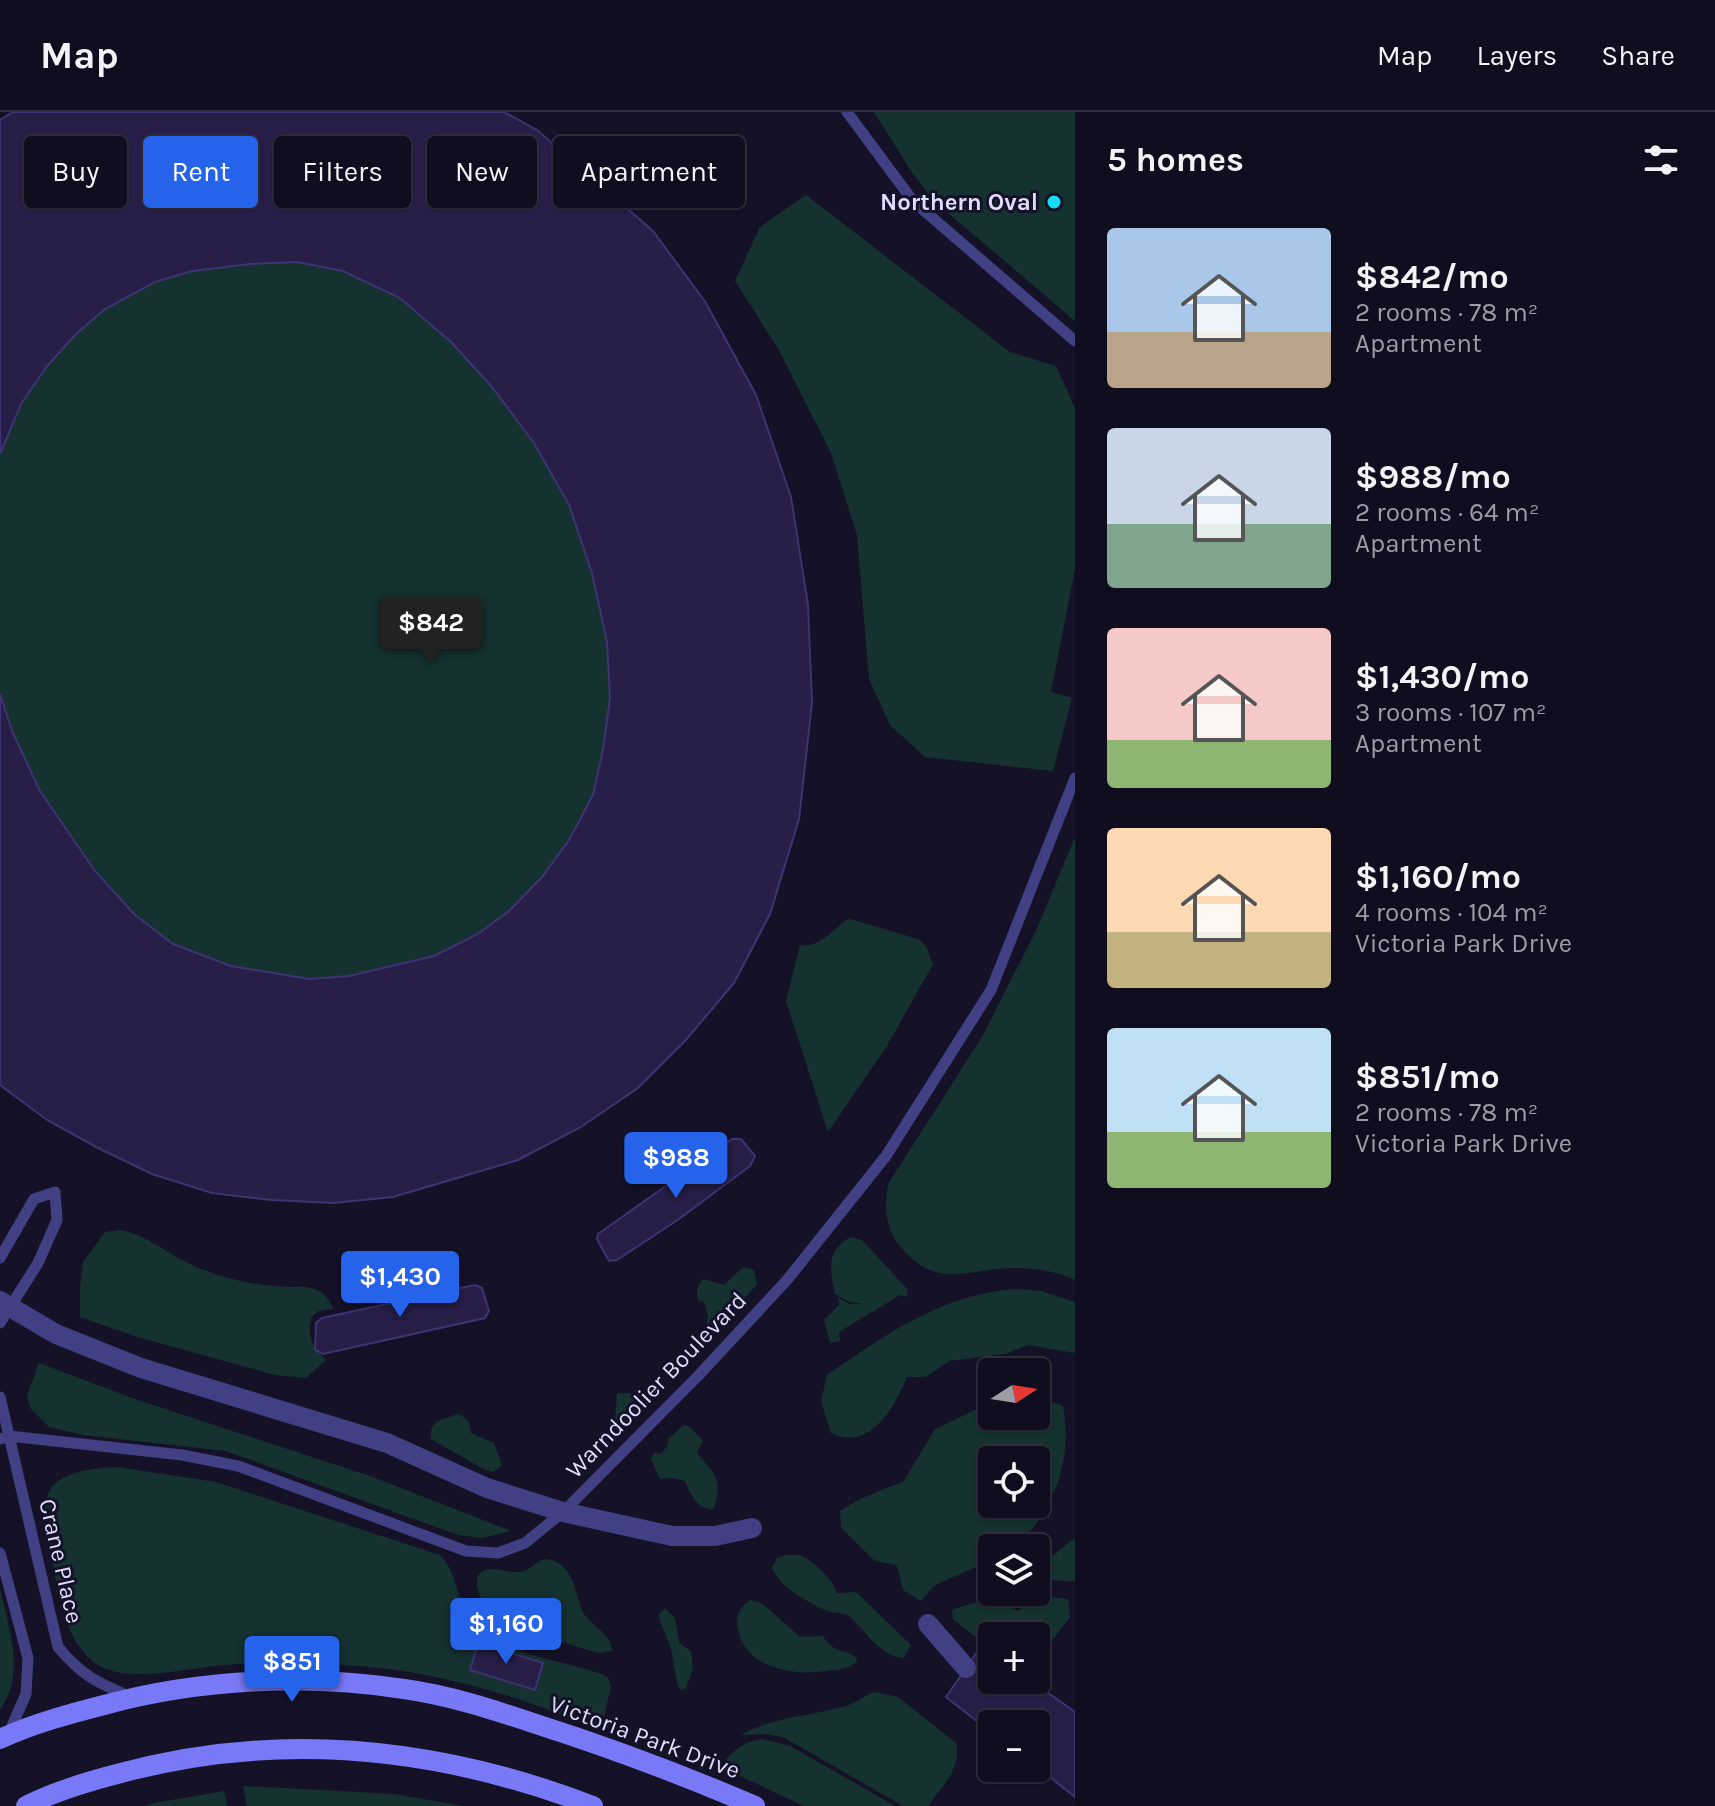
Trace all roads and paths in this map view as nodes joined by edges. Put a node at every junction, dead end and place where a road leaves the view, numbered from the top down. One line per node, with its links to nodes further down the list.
1 (847, 112): 2 (lane)
2 (1075, 341)
3 (1075, 778): 8 (lane, Warndoolier Boulevard)
4 (0, 1258): 5 (lane)
5 (3, 1310): 8 (street)
6 (0, 1397): 7 (lane, Crane Place)
7 (5, 1438): 8 (lane, Warndoolier Boulevard); 13 (lane, Crane Place)
8 (563, 1512): 9 (street)
9 (752, 1528)
10 (0, 1553): 14 (lane)
11 (928, 1624): 12 (street)
12 (966, 1668)
13 (131, 1697): 14 (street, Victoria Park Drive); 17 (street, Victoria Park Drive)
14 (4, 1738)
15 (26, 1806): 16 (street)
16 (593, 1806)
17 (755, 1806)

